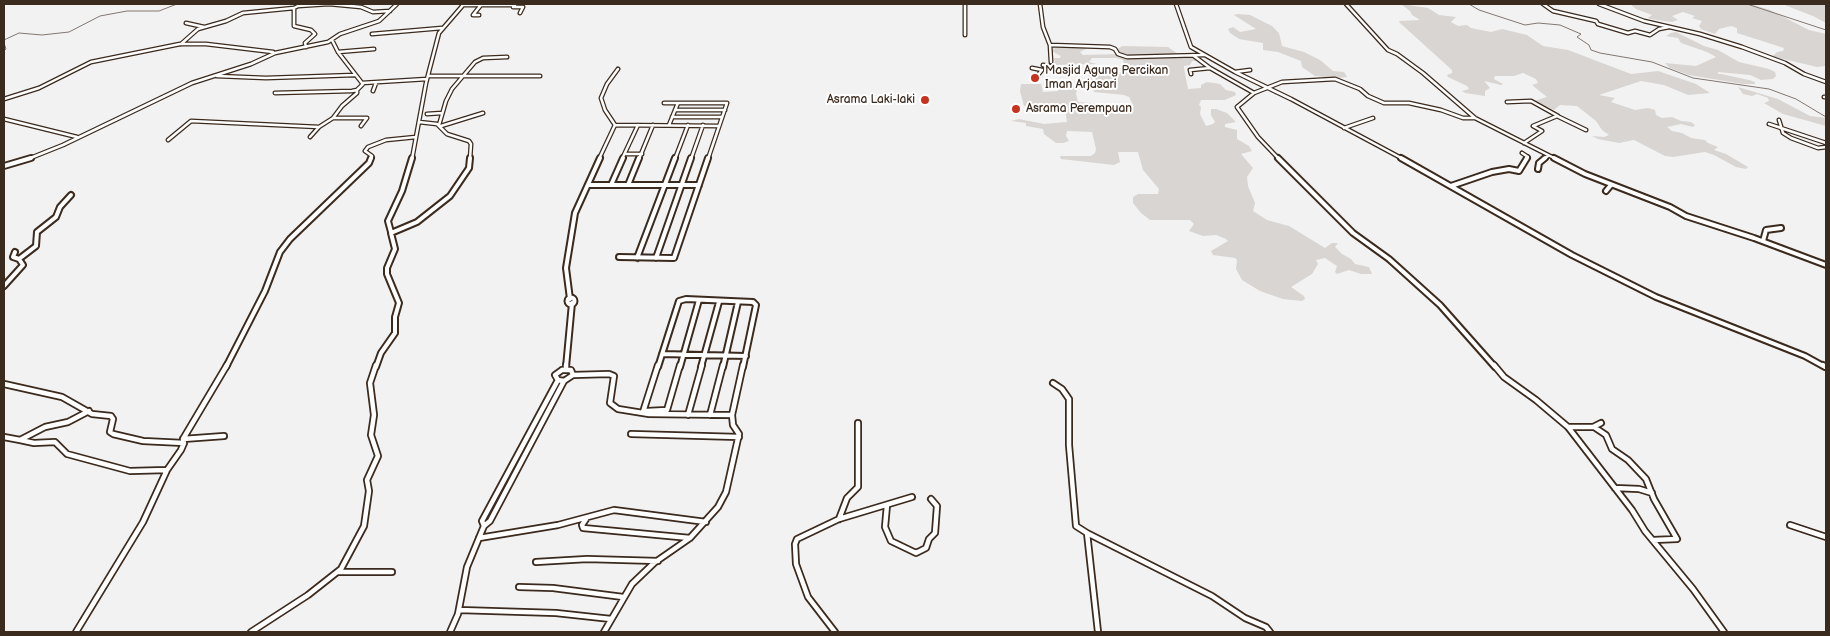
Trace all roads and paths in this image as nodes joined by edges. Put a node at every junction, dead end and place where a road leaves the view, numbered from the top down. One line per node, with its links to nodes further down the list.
1 (397, 4): 12 (street)
2 (463, 4): 3 (street); 18 (street)
3 (482, 4): 4 (street); 14 (street)
4 (516, 4): 13 (street)
5 (966, 4): 20 (street)
6 (1040, 4): 23 (street)
7 (1176, 4): 28 (street)
8 (1346, 4): 68 (street)
9 (1543, 4): 17 (street)
10 (1599, 4): 17 (street)
11 (294, 8): 12 (street); 16 (street); 24 (street)
12 (390, 12): 21 (street)
13 (520, 13)
14 (479, 15)
15 (186, 22): 16 (street)
16 (209, 26): 22 (street)
17 (1669, 27): 44 (street)
18 (442, 28): 19 (street); 43 (street)
19 (372, 34)
20 (965, 35)
21 (332, 40): 24 (street); 27 (street)
22 (180, 44): 26 (street); 54 (street)
23 (1050, 46): 29 (street); 31 (street)
24 (306, 47): 26 (street)
25 (374, 49): 27 (street)
26 (275, 52): 39 (street)
27 (338, 52): 37 (street)
28 (1204, 55): 29 (street); 36 (street)
29 (1194, 56): 33 (street)
30 (507, 57): 40 (street)
31 (1051, 62)
32 (1032, 68): 41 (street)
33 (1210, 68): 38 (street); 52 (street)
34 (618, 69): 73 (street)
35 (1250, 70): 36 (street)
36 (1235, 72): 47 (street)
37 (355, 74): 39 (street); 46 (street)
38 (1191, 74)
39 (215, 75): 88 (street)
40 (463, 75): 42 (street); 43 (street); 60 (street)
41 (1038, 75)
42 (540, 76)
43 (428, 78): 45 (street); 71 (street)
44 (1826, 82)
45 (376, 83): 46 (street); 49 (street)
46 (363, 84): 48 (street)
47 (1264, 88): 52 (street); 68 (street); 83 (street)
48 (357, 90): 50 (street); 65 (street)
49 (373, 91)
50 (317, 92): 51 (street); 53 (street)
51 (275, 93)
52 (1254, 93): 143 (street)
53 (312, 98)
54 (4, 99)
55 (1507, 102): 63 (street)
56 (664, 103): 57 (street)
57 (678, 103): 58 (street); 59 (street)
58 (675, 110): 59 (street); 64 (street)
59 (725, 110): 66 (street)
60 (442, 113): 62 (street); 80 (street)
61 (483, 113): 80 (street)
62 (427, 114)
63 (1558, 116): 85 (street); 90 (street)
64 (672, 117): 66 (street); 76 (street)
65 (333, 118): 79 (street); 82 (street)
66 (722, 118): 81 (street)
67 (1373, 118): 83 (street)
68 (1475, 118): 90 (street)
69 (4, 120): 88 (street)
70 (1778, 120): 84 (street)
71 (419, 122): 80 (street); 87 (street)
72 (1770, 124): 84 (street)
73 (615, 125): 74 (street); 98 (street)
74 (638, 125): 75 (street); 93 (street)
75 (653, 125): 76 (street); 94 (street)
76 (669, 125): 77 (street)
77 (688, 125): 78 (street); 101 (street)
78 (703, 125): 81 (street); 102 (street)
79 (361, 126)
80 (440, 126): 109 (street)
81 (719, 126): 103 (street)
82 (319, 127): 86 (street); 89 (street)
83 (1344, 128): 105 (street)
84 (1783, 128): 91 (street); 91 (street)
85 (1586, 130)
86 (310, 137)
87 (416, 137): 109 (street); 150 (street)
88 (78, 138): 96 (street)
89 (168, 140)
90 (1524, 143): 95 (street)
91 (1826, 145)
92 (1522, 153): 105 (street)
93 (626, 154): 94 (street); 99 (street)
94 (642, 154): 100 (street)
95 (1548, 156): 97 (street); 104 (street)
96 (4, 166)
97 (1538, 169)
98 (588, 185): 99 (street); 119 (street)
99 (611, 185): 100 (street)
100 (628, 185): 101 (street)
101 (665, 185): 102 (street); 114 (street)
102 (682, 185): 103 (street); 115 (street)
103 (699, 185): 115 (street)
104 (1611, 185): 106 (street); 110 (street)
105 (1451, 186): 127 (street)
106 (1606, 191)
107 (71, 195): 112 (street)
108 (1781, 228): 110 (street)
109 (392, 232): 169 (street)
110 (1763, 241): 116 (street)
111 (15, 252): 112 (street)
112 (19, 258): 117 (street)
113 (619, 258): 114 (street)
114 (638, 258): 115 (street)
115 (656, 258)
116 (1826, 265)
117 (4, 286)
118 (699, 300): 120 (street); 122 (street); 123 (street)
119 (571, 301): 128 (street)
120 (718, 302): 121 (street); 124 (street)
121 (738, 302): 125 (street); 126 (street)
122 (662, 354): 123 (street); 135 (street)
123 (684, 354): 124 (street); 135 (street)
124 (705, 355): 125 (street); 137 (street)
125 (726, 355): 126 (street); 138 (street)
126 (746, 356): 139 (street)
127 (1826, 367)
128 (566, 369): 129 (street); 130 (street)
129 (573, 375): 131 (street); 135 (street)
130 (558, 380): 131 (street); 136 (street)
131 (564, 381): 140 (street)
132 (1053, 383): 162 (street)
133 (4, 384): 134 (street)
134 (89, 411): 149 (street); 150 (street)
135 (644, 413): 137 (street)
136 (539, 415): 140 (street); 161 (street)
137 (688, 415): 138 (street)
138 (710, 415): 139 (street)
139 (732, 415): 148 (street)
140 (546, 416): 161 (street)
141 (858, 423): 158 (street)
142 (1601, 423): 144 (street)
143 (1568, 427): 144 (street); 152 (street)
144 (1594, 427): 153 (street)
145 (631, 434): 148 (street)
146 (224, 436): 150 (street)
147 (4, 437): 149 (street)
148 (739, 437): 159 (street)
149 (20, 440): 151 (street)
150 (184, 441): 151 (street)
151 (167, 470): 175 (street)
152 (1615, 488): 153 (street); 166 (street)
153 (1652, 493): 166 (street)
154 (912, 498): 156 (street)
155 (931, 499): 156 (street)
156 (886, 506): 158 (street)
157 (586, 518): 159 (street); 164 (street); 165 (street)
158 (839, 519): 179 (street)
159 (706, 522): 165 (street)
160 (1790, 525): 163 (street)
161 (484, 526): 164 (street)
162 (1087, 533): 180 (street); 181 (street)
163 (1826, 537)
164 (479, 538): 173 (street)
165 (690, 538): 167 (street)
166 (1652, 540): 182 (street)
167 (658, 561): 168 (street); 172 (street)
168 (536, 562)
169 (338, 572): 170 (street); 176 (street)
170 (392, 572)
171 (519, 587): 172 (street)
172 (623, 597): 174 (street)
173 (459, 610): 174 (street); 177 (street)
174 (611, 619): 178 (street)
175 (76, 632)
176 (251, 632)
177 (450, 632)
178 (604, 632)
179 (835, 632)
180 (1098, 632)
181 (1270, 632)
182 (1724, 632)

